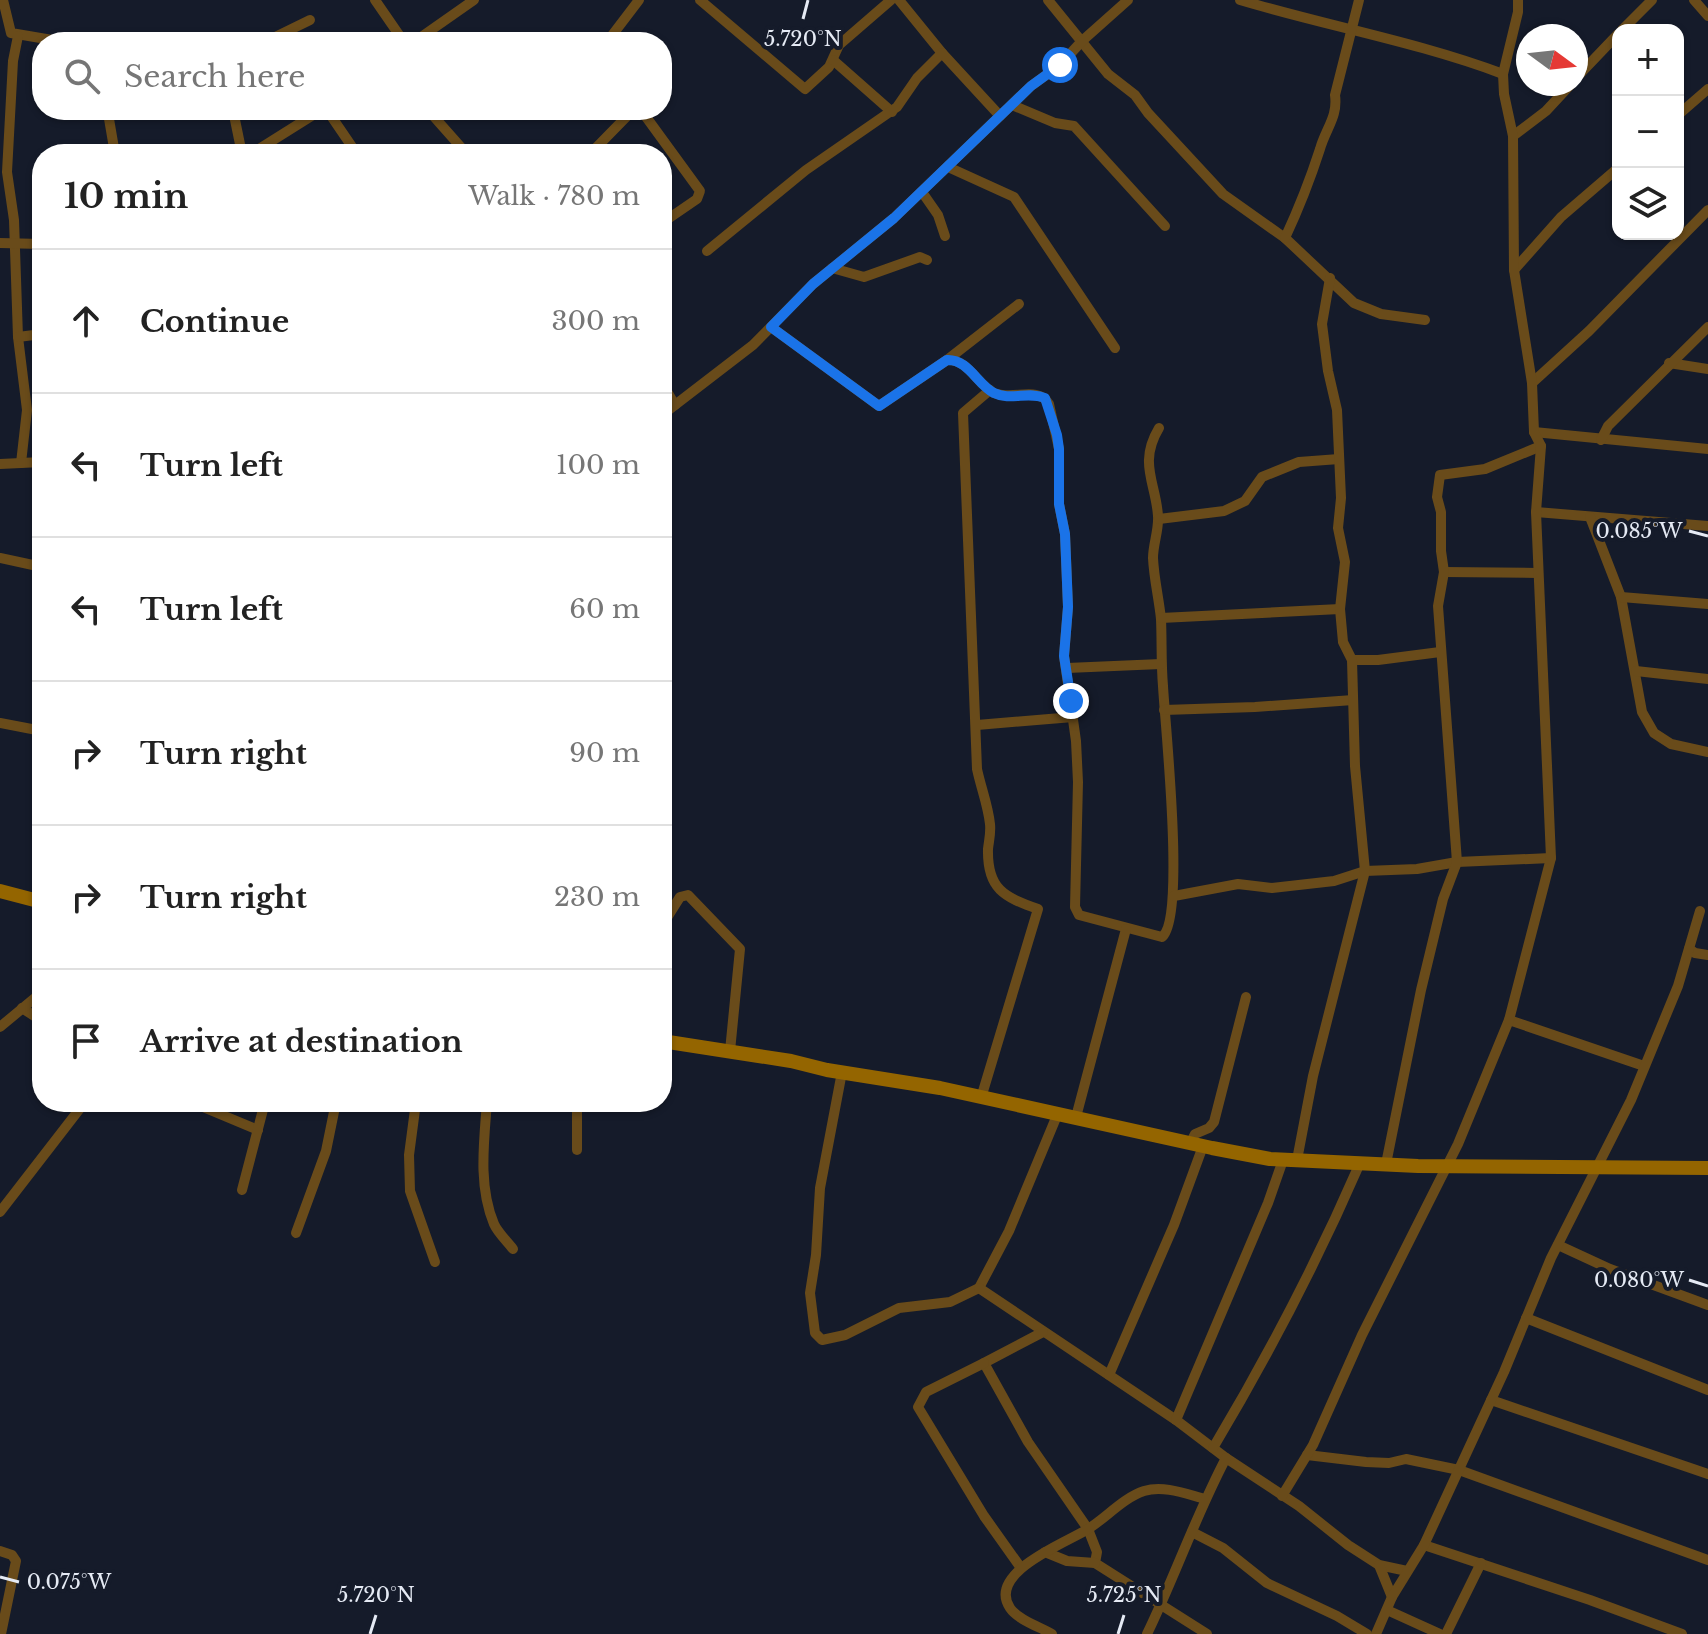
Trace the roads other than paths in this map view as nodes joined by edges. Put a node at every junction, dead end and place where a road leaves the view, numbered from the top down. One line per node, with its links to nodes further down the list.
1 (3, 0): 23 (street)
2 (375, 0): 20 (street)
3 (474, 0): 21 (street)
4 (639, 0): 22 (street)
5 (700, 0): 28 (street)
6 (891, 0): 28 (street)
7 (899, 0): 27 (street)
8 (1048, 0): 26 (street)
9 (1128, 0): 26 (street)
10 (1240, 0): 18 (street)
11 (1359, 0): 18 (street)
12 (1518, 0): 30 (street)
13 (1652, 0): 17 (street)
14 (1694, 0): 15 (street)
15 (1708, 16)
16 (310, 20): 19 (street)
17 (1628, 24)
18 (1352, 30): 30 (street); 61 (street)
19 (285, 32)
20 (397, 32)
21 (428, 32)
22 (615, 32)
23 (18, 36): 24 (street); 52 (street)
24 (32, 38)
25 (1612, 40): 29 (street)
26 (1082, 41): 33 (street); 61 (street)
27 (942, 53): 35 (street); 36 (street)
28 (833, 60): 35 (street)
29 (1588, 65)
30 (1503, 74): 44 (street)
31 (1708, 89): 34 (street)
32 (1560, 96): 44 (street)
33 (1012, 105): 36 (street); 59 (street)
34 (1684, 110)
35 (892, 112): 65 (street)
36 (1000, 116): 54 (street)
37 (109, 120): 45 (street)
38 (235, 120): 46 (street)
39 (307, 120): 47 (street)
40 (332, 120): 48 (street)
41 (437, 120): 49 (street)
42 (623, 120): 50 (street)
43 (648, 120): 51 (street)
44 (1513, 136): 68 (street)
45 (113, 144)
46 (240, 144)
47 (268, 144)
48 (350, 144)
49 (457, 144)
50 (600, 144)
51 (666, 144)
52 (4, 148): 63 (street)
53 (672, 153): 58 (street)
54 (948, 167): 56 (street); 76 (street)
55 (1612, 173): 68 (street)
56 (922, 192): 60 (street); 67 (street)
57 (1708, 210): 80 (street)
58 (672, 216)
59 (1165, 226)
60 (945, 236)
61 (1285, 238): 69 (street)
62 (0, 243): 63 (street)
63 (14, 244): 64 (street); 75 (street)
64 (32, 244)
65 (707, 251)
66 (927, 260): 67 (street)
67 (832, 268): 72 (street)
68 (1514, 270): 80 (street)
69 (1330, 278): 71 (street); 90 (street)
70 (1019, 304): 77 (street)
71 (1425, 320)
72 (771, 327): 77 (street); 83 (street)
73 (1708, 327): 78 (street)
74 (32, 335): 75 (street)
75 (18, 337): 92 (street)
76 (1115, 348)
77 (947, 360): 81 (street)
78 (1669, 363): 79 (street); 87 (street)
79 (1708, 369)
80 (1532, 383): 86 (street)
81 (990, 390): 109 (street); 116 (street)
82 (672, 400): 83 (street)
83 (675, 405): 84 (street)
84 (672, 407)
85 (1159, 428): 96 (street)
86 (1534, 432): 87 (street); 88 (street)
87 (1601, 440): 89 (street)
88 (1541, 446): 94 (street); 100 (street)
89 (1708, 449)
90 (1339, 459): 96 (street); 104 (street)
91 (32, 462): 92 (street)
92 (21, 463): 93 (street)
93 (0, 464)
94 (1536, 512): 95 (street); 101 (street)
95 (1590, 517): 97 (street); 102 (street)
96 (1159, 519): 105 (street)
97 (1708, 526)
98 (0, 558): 99 (street)
99 (32, 565)
100 (1444, 572): 101 (street); 106 (street)
101 (1538, 573): 119 (street)
102 (1621, 597): 103 (street); 110 (street)
103 (1708, 604)
104 (1340, 609): 105 (street); 107 (street)
105 (1161, 618): 108 (street)
106 (1440, 652): 107 (street); 120 (street)
107 (1352, 660): 112 (street)
108 (1161, 664): 109 (street); 113 (street)
109 (1067, 668): 114 (street)
110 (1636, 671): 111 (street); 118 (street)
111 (1708, 679)
112 (1353, 700): 113 (street); 121 (street)
113 (1164, 710): 123 (street)
114 (1073, 717): 116 (street); 127 (street)
115 (0, 723): 117 (street)
116 (977, 725): 140 (street)
117 (32, 729)
118 (1708, 752)
119 (1551, 858): 120 (street); 134 (street)
120 (1457, 862): 121 (street); 155 (street)
121 (1365, 871): 123 (street); 153 (street)
122 (0, 891): 124 (street)
123 (1174, 896): 127 (street)
124 (32, 899)
125 (672, 910): 137 (street)
126 (1700, 911): 128 (street)
127 (1126, 929): 149 (street)
128 (1689, 949): 129 (street); 138 (street)
129 (1708, 955)
130 (1246, 997): 151 (street)
131 (32, 1000): 132 (street)
132 (22, 1008): 133 (street); 135 (street)
133 (32, 1014)
134 (1509, 1020): 138 (street); 156 (street)
135 (0, 1027)
136 (672, 1042): 137 (street)
137 (730, 1051): 139 (street)
138 (1644, 1066): 157 (street)
139 (842, 1072): 140 (street); 165 (street)
140 (981, 1098): 148 (street)
141 (77, 1112): 160 (street)
142 (215, 1112): 150 (street)
143 (262, 1112): 150 (street)
144 (334, 1112): 161 (street)
145 (415, 1112): 164 (street)
146 (486, 1112): 163 (street)
147 (577, 1112): 152 (street)
148 (1058, 1113): 149 (street); 165 (street)
149 (1076, 1117): 151 (street)
150 (258, 1130): 159 (street)
151 (1196, 1145): 153 (street); 170 (street)
152 (577, 1150)
153 (1290, 1160): 154 (street); 173 (street)
154 (1360, 1163): 155 (street); 174 (street)
155 (1386, 1164): 156 (street)
156 (1448, 1165): 157 (street); 175 (street)
157 (1599, 1167): 158 (street); 162 (street)
158 (1708, 1168)
159 (242, 1190)
160 (0, 1212)
161 (296, 1233)
162 (1558, 1245): 166 (street); 167 (street)
163 (513, 1249)
164 (435, 1262)
165 (979, 1288): 168 (street)
166 (1708, 1305)
167 (1526, 1318): 171 (street); 172 (street)
168 (1043, 1332): 169 (street); 170 (street)
169 (984, 1363): 181 (street); 190 (street)
170 (1109, 1375): 173 (street)
171 (1708, 1390)
172 (1491, 1400): 177 (street); 178 (street)
173 (1176, 1420): 174 (street)
174 (1213, 1448): 176 (street)
175 (1307, 1455): 177 (street); 179 (street)
176 (1226, 1458): 179 (street); 180 (street)
177 (1459, 1470): 183 (street); 186 (street)
178 (1708, 1474)
179 (1282, 1496): 189 (street)
180 (1205, 1499): 181 (street); 182 (street)
181 (1088, 1529): 185 (street); 187 (street)
182 (1192, 1532): 193 (street); 199 (street)
183 (1424, 1545): 188 (street); 191 (street)
184 (0, 1551): 195 (street)
185 (1045, 1552): 187 (street); 190 (street)
186 (1708, 1560)
187 (1095, 1563): 193 (street)
188 (1481, 1563): 202 (street); 203 (street)
189 (1379, 1565): 191 (street); 192 (street)
190 (1021, 1568): 196 (street)
191 (1407, 1571): 192 (street)
192 (1392, 1597): 194 (street)
193 (1160, 1607): 197 (street); 198 (street)
194 (1387, 1610): 200 (street); 201 (street)
195 (1, 1634)
196 (1052, 1634)
197 (1147, 1634)
198 (1207, 1634)
199 (1367, 1634)
200 (1376, 1634)
201 (1440, 1634)
202 (1446, 1634)
203 (1682, 1634)

